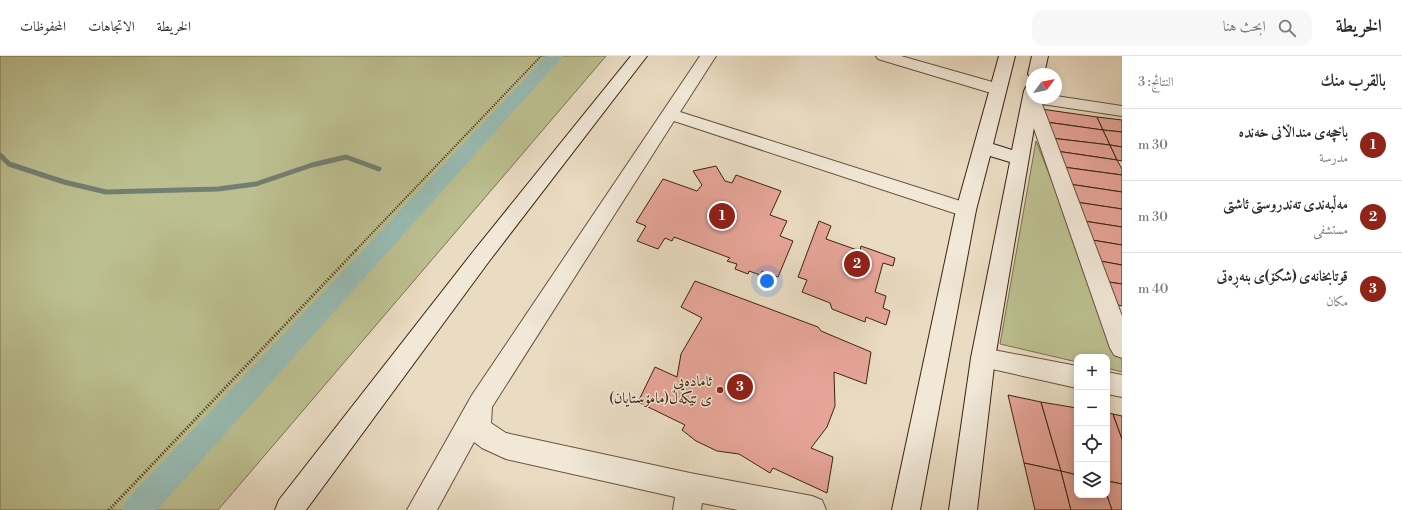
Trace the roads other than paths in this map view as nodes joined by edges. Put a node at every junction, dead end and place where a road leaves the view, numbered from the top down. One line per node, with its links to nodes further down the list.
1 (639, 56): 23 (street)
2 (708, 56): 12 (street)
3 (884, 56): 7 (street)
4 (1007, 56): 7 (street)
5 (1040, 56): 6 (street)
6 (1037, 68)
7 (997, 89): 13 (street)
8 (1062, 101): 11 (street)
9 (1030, 104): 14 (street)
10 (1035, 104): 16 (street)
11 (1122, 111)
12 (670, 114): 15 (street); 21 (street)
13 (982, 147): 14 (street); 15 (street)
14 (1019, 159): 17 (street)
15 (966, 210): 26 (street)
16 (1122, 348)
17 (983, 358): 18 (street); 27 (street)
18 (1074, 376)
19 (1110, 384): 20 (street)
20 (1122, 386)
21 (478, 411): 22 (street); 24 (street)
22 (689, 499): 25 (street)
23 (289, 510)
24 (421, 510)
25 (812, 510)
26 (906, 510)
27 (963, 510)

